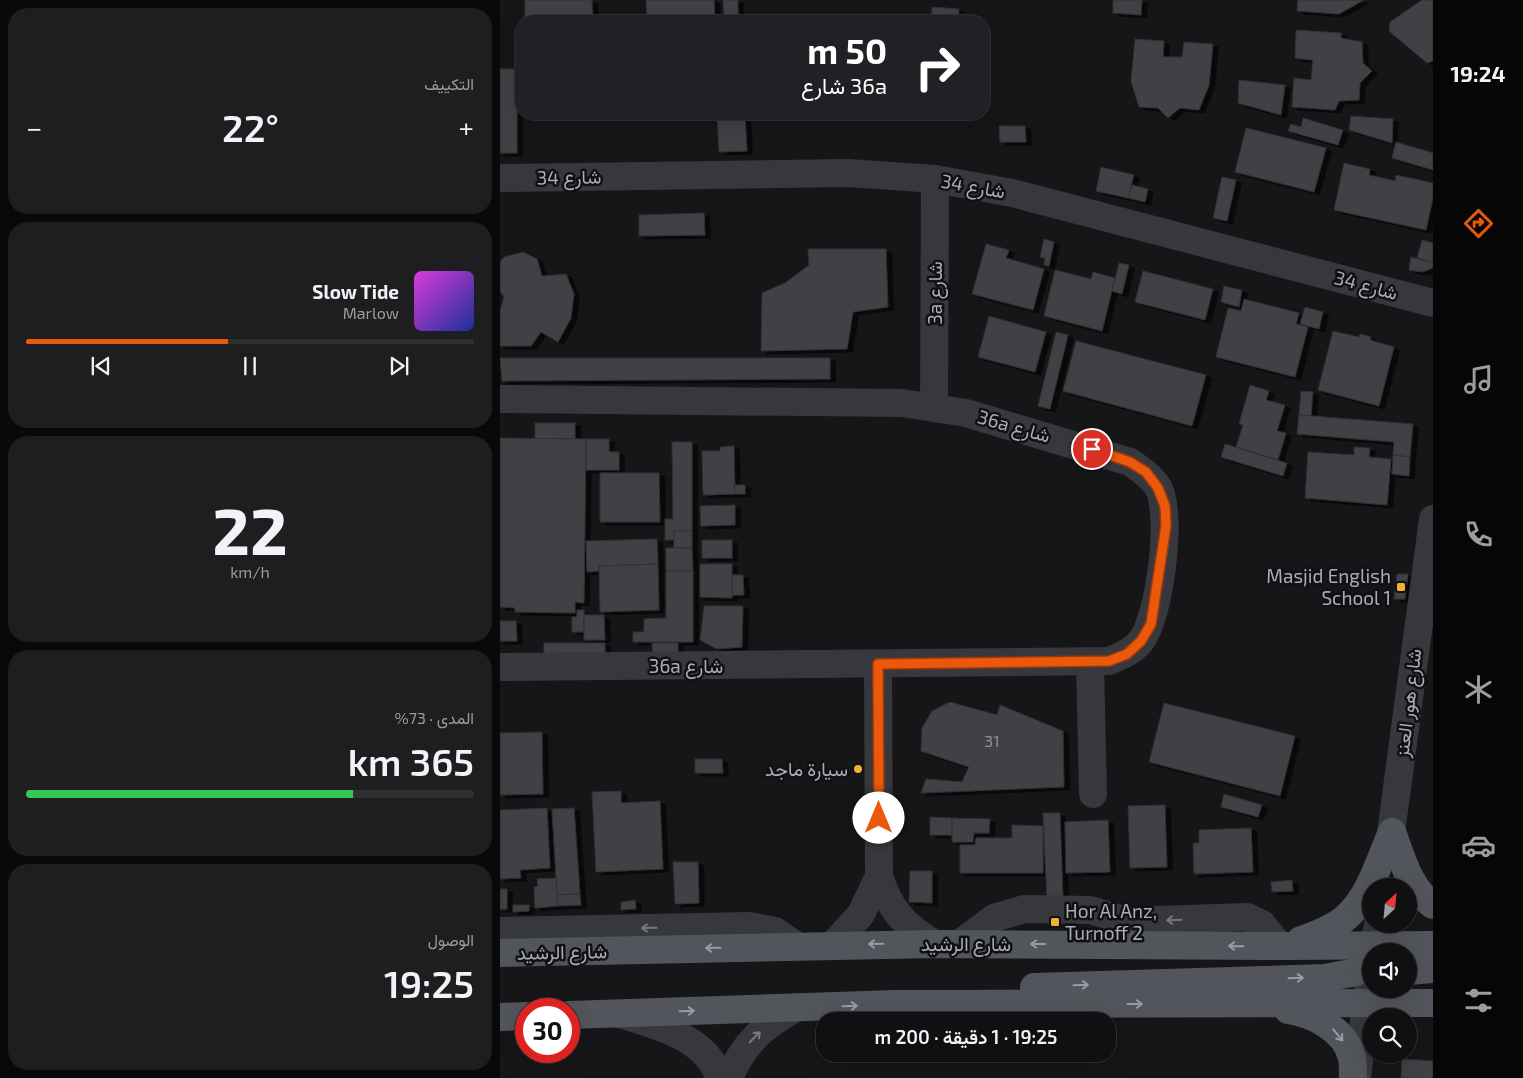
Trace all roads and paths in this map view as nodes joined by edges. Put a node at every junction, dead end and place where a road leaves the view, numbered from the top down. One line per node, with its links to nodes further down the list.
1 (500, 178): 2 (street, شارع 34)
2 (935, 178): 3 (street, شارع 34); 5 (street, 3a شارع)
3 (1433, 303)
4 (500, 399): 5 (street, 36a شارع)
5 (934, 406): 8 (street, 36a شارع)
6 (1433, 519): 7 (street, شارع هور العنز)
7 (1431, 548): 12 (street, شارع هور العنز)
8 (1090, 663): 9 (street, 36a شارع); 11 (street)
9 (878, 664): 10 (street, 36a شارع); 13 (street)
10 (500, 667)
11 (1093, 794)
12 (1392, 832): 14 (street, شارع هور العنز); 15 (main road); 16 (main road); 23 (main road)
13 (880, 876): 18 (street); 19 (street)
14 (1384, 878)
15 (1391, 878)
16 (1433, 905)
17 (500, 931): 22 (street, one-way to 17)
18 (947, 944): 19 (main road, شارع الرشيد, one-way to 19); 23 (main road, شارع الرشيد, one-way to 18); 23 (street, one-way to 18)
19 (833, 945): 22 (main road, شارع الرشيد)
20 (1417, 945): 21 (main road, شارع الرشيد)
21 (1433, 945)
22 (797, 946): 25 (main road, شارع الرشيد, one-way to 25)
23 (1282, 946): 24 (main road, شارع الرشيد)
24 (1362, 946)
25 (500, 953)
26 (1362, 959): 34 (main road, one-way to 26)
27 (1433, 969): 28 (main road)
28 (1417, 970)
29 (1362, 996): 32 (main road)
30 (1372, 998): 40 (street)
31 (1389, 998): 33 (main road)
32 (1192, 1003): 34 (main road, one-way to 32); 40 (main road, one-way to 40)
33 (1433, 1003)
34 (894, 1004): 35 (main road, one-way to 34)
35 (797, 1007): 36 (main road, one-way to 35); 39 (street, one-way to 35)
36 (619, 1013): 37 (main road); 38 (street)
37 (580, 1015)
38 (719, 1078)
39 (729, 1078)
40 (1355, 1078)

